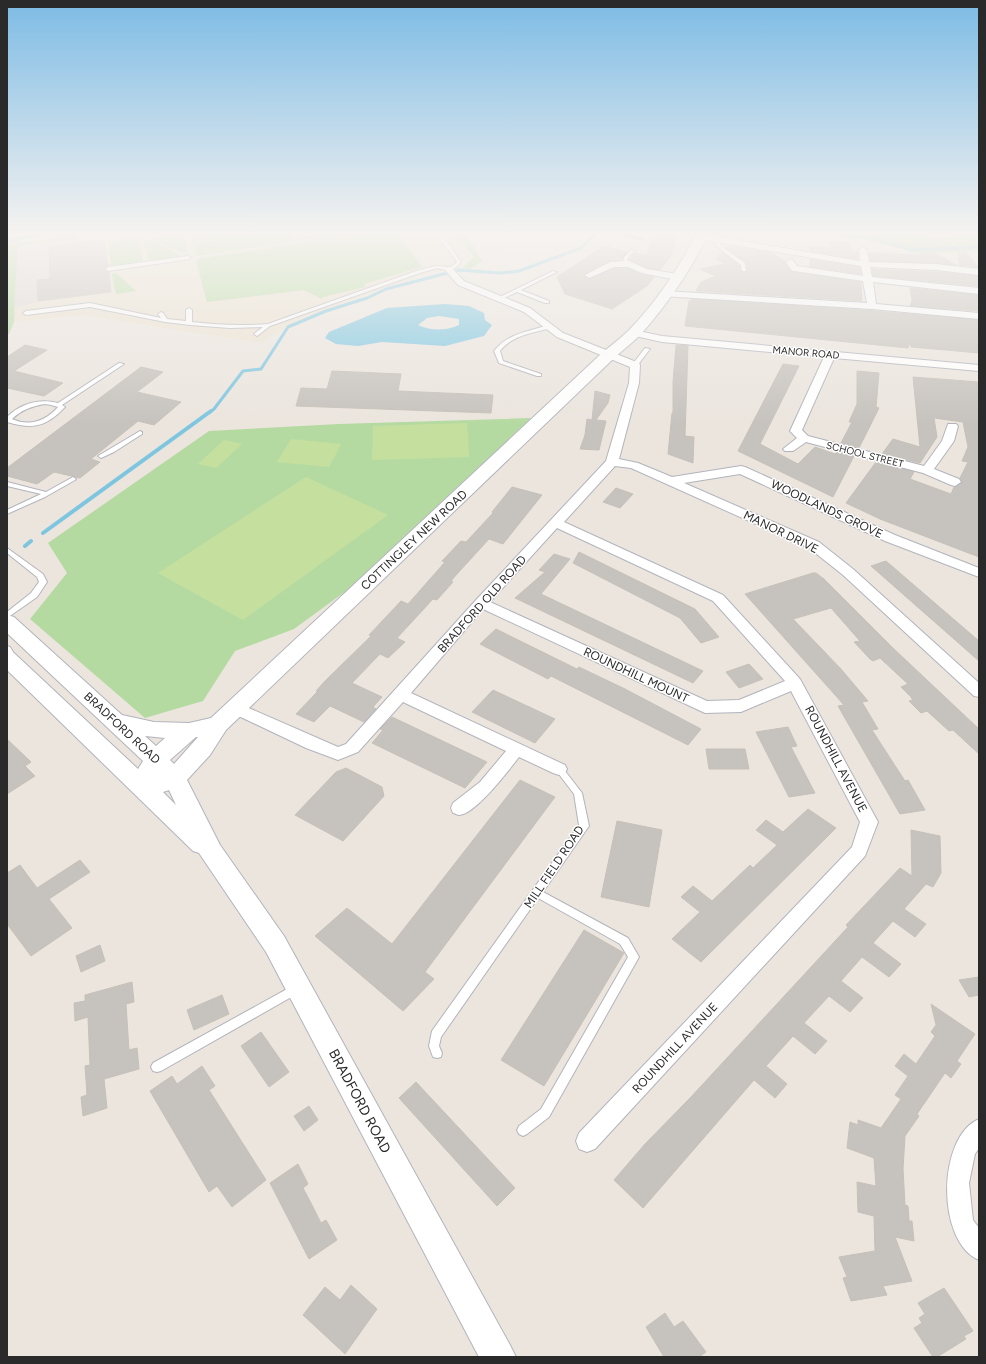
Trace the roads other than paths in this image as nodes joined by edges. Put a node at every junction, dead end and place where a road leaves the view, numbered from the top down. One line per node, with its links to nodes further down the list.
1 (349, 297): 19 (lane)
2 (496, 297): 8 (street)
3 (503, 297): 8 (lane)
4 (534, 297): 9 (lane)
5 (662, 297): 21 (main road, COTTINGLEY NEW ROAD)
6 (710, 297): 11 (street)
7 (870, 297): 11 (street)
8 (500, 298): 20 (street)
9 (547, 302)
10 (48, 303): 12 (lane)
11 (872, 306): 16 (street)
12 (48, 310): 14 (lane); 17 (lane)
13 (189, 310): 18 (lane)
14 (26, 313)
15 (162, 314): 17 (lane)
16 (979, 316)
17 (165, 320): 18 (lane)
18 (189, 323): 19 (lane)
19 (269, 325): 22 (lane)
20 (549, 327): 24 (street); 29 (lane)
21 (634, 333): 24 (main road, COTTINGLEY NEW ROAD); 25 (street, MANOR ROAD)
22 (257, 334)
23 (647, 349): 27 (lane)
24 (608, 354): 27 (street); 56 (main road, COTTINGLEY NEW ROAD)
25 (830, 354): 28 (street, MANOR ROAD); 34 (street)
26 (121, 364): 30 (lane)
27 (635, 365): 37 (street, BRADFORD OLD ROAD)
28 (979, 368)
29 (539, 375)
30 (58, 405): 31 (lane); 31 (lane)
31 (8, 420)
32 (952, 426): 38 (street)
33 (140, 433): 36 (lane)
34 (804, 438): 35 (street); 38 (street, SCHOOL STREET)
35 (789, 449)
36 (101, 456)
37 (612, 462): 40 (street, MANOR DRIVE); 45 (street, BRADFORD OLD ROAD)
38 (927, 470): 41 (street, SCHOOL STREET)
39 (73, 479): 43 (lane)
40 (672, 481): 47 (street, WOODLANDS GROVE); 54 (street, MANOR DRIVE)
41 (955, 482)
42 (7, 484): 43 (lane)
43 (47, 494): 44 (lane)
44 (7, 512)
45 (556, 523): 48 (street, BRADFORD OLD ROAD); 53 (street, ROUNDHILL AVENUE)
46 (7, 550): 49 (lane)
47 (979, 573)
48 (481, 603): 53 (street, ROUNDHILL MOUNT); 55 (street, BRADFORD OLD ROAD)
49 (7, 616)
50 (7, 622): 57 (main road, BRADFORD ROAD)
51 (7, 649): 52 (lane)
52 (13, 663): 64 (main road, BRADFORD ROAD)
53 (795, 683): 73 (street, ROUNDHILL AVENUE)
54 (979, 692)
55 (401, 695): 56 (street, BRADFORD OLD ROAD); 60 (street, MILL FIELD ROAD)
56 (235, 708): 58 (main road, COTTINGLEY NEW ROAD)
57 (116, 722): 59 (main road, COTTINGLEY NEW ROAD); 61 (main road, BRADFORD ROAD)
58 (218, 724): 59 (main road, COTTINGLEY NEW ROAD); 63 (main road, COTTINGLEY NEW ROAD)
59 (190, 731): 61 (main road, COTTINGLEY NEW ROAD)
60 (517, 749): 62 (street, MILL FIELD ROAD); 65 (street)
61 (156, 760): 63 (main road, BRADFORD ROAD); 64 (main road, COTTINGLEY NEW ROAD)
62 (559, 769): 67 (lane, MILL FIELD ROAD)
63 (175, 778): 64 (main road, COTTINGLEY NEW ROAD); 66 (main road, BRADFORD ROAD)
64 (141, 787): 66 (main road, BRADFORD ROAD)
65 (459, 808)
66 (211, 852): 68 (main road, BRADFORD ROAD)
67 (537, 893): 69 (lane, MILL FIELD ROAD); 71 (lane)
68 (298, 988): 70 (lane); 75 (main road, BRADFORD ROAD)
69 (438, 1053)
70 (157, 1067)
71 (523, 1130)
72 (979, 1130): 74 (street)
73 (587, 1141)
74 (979, 1248)
75 (498, 1357)

